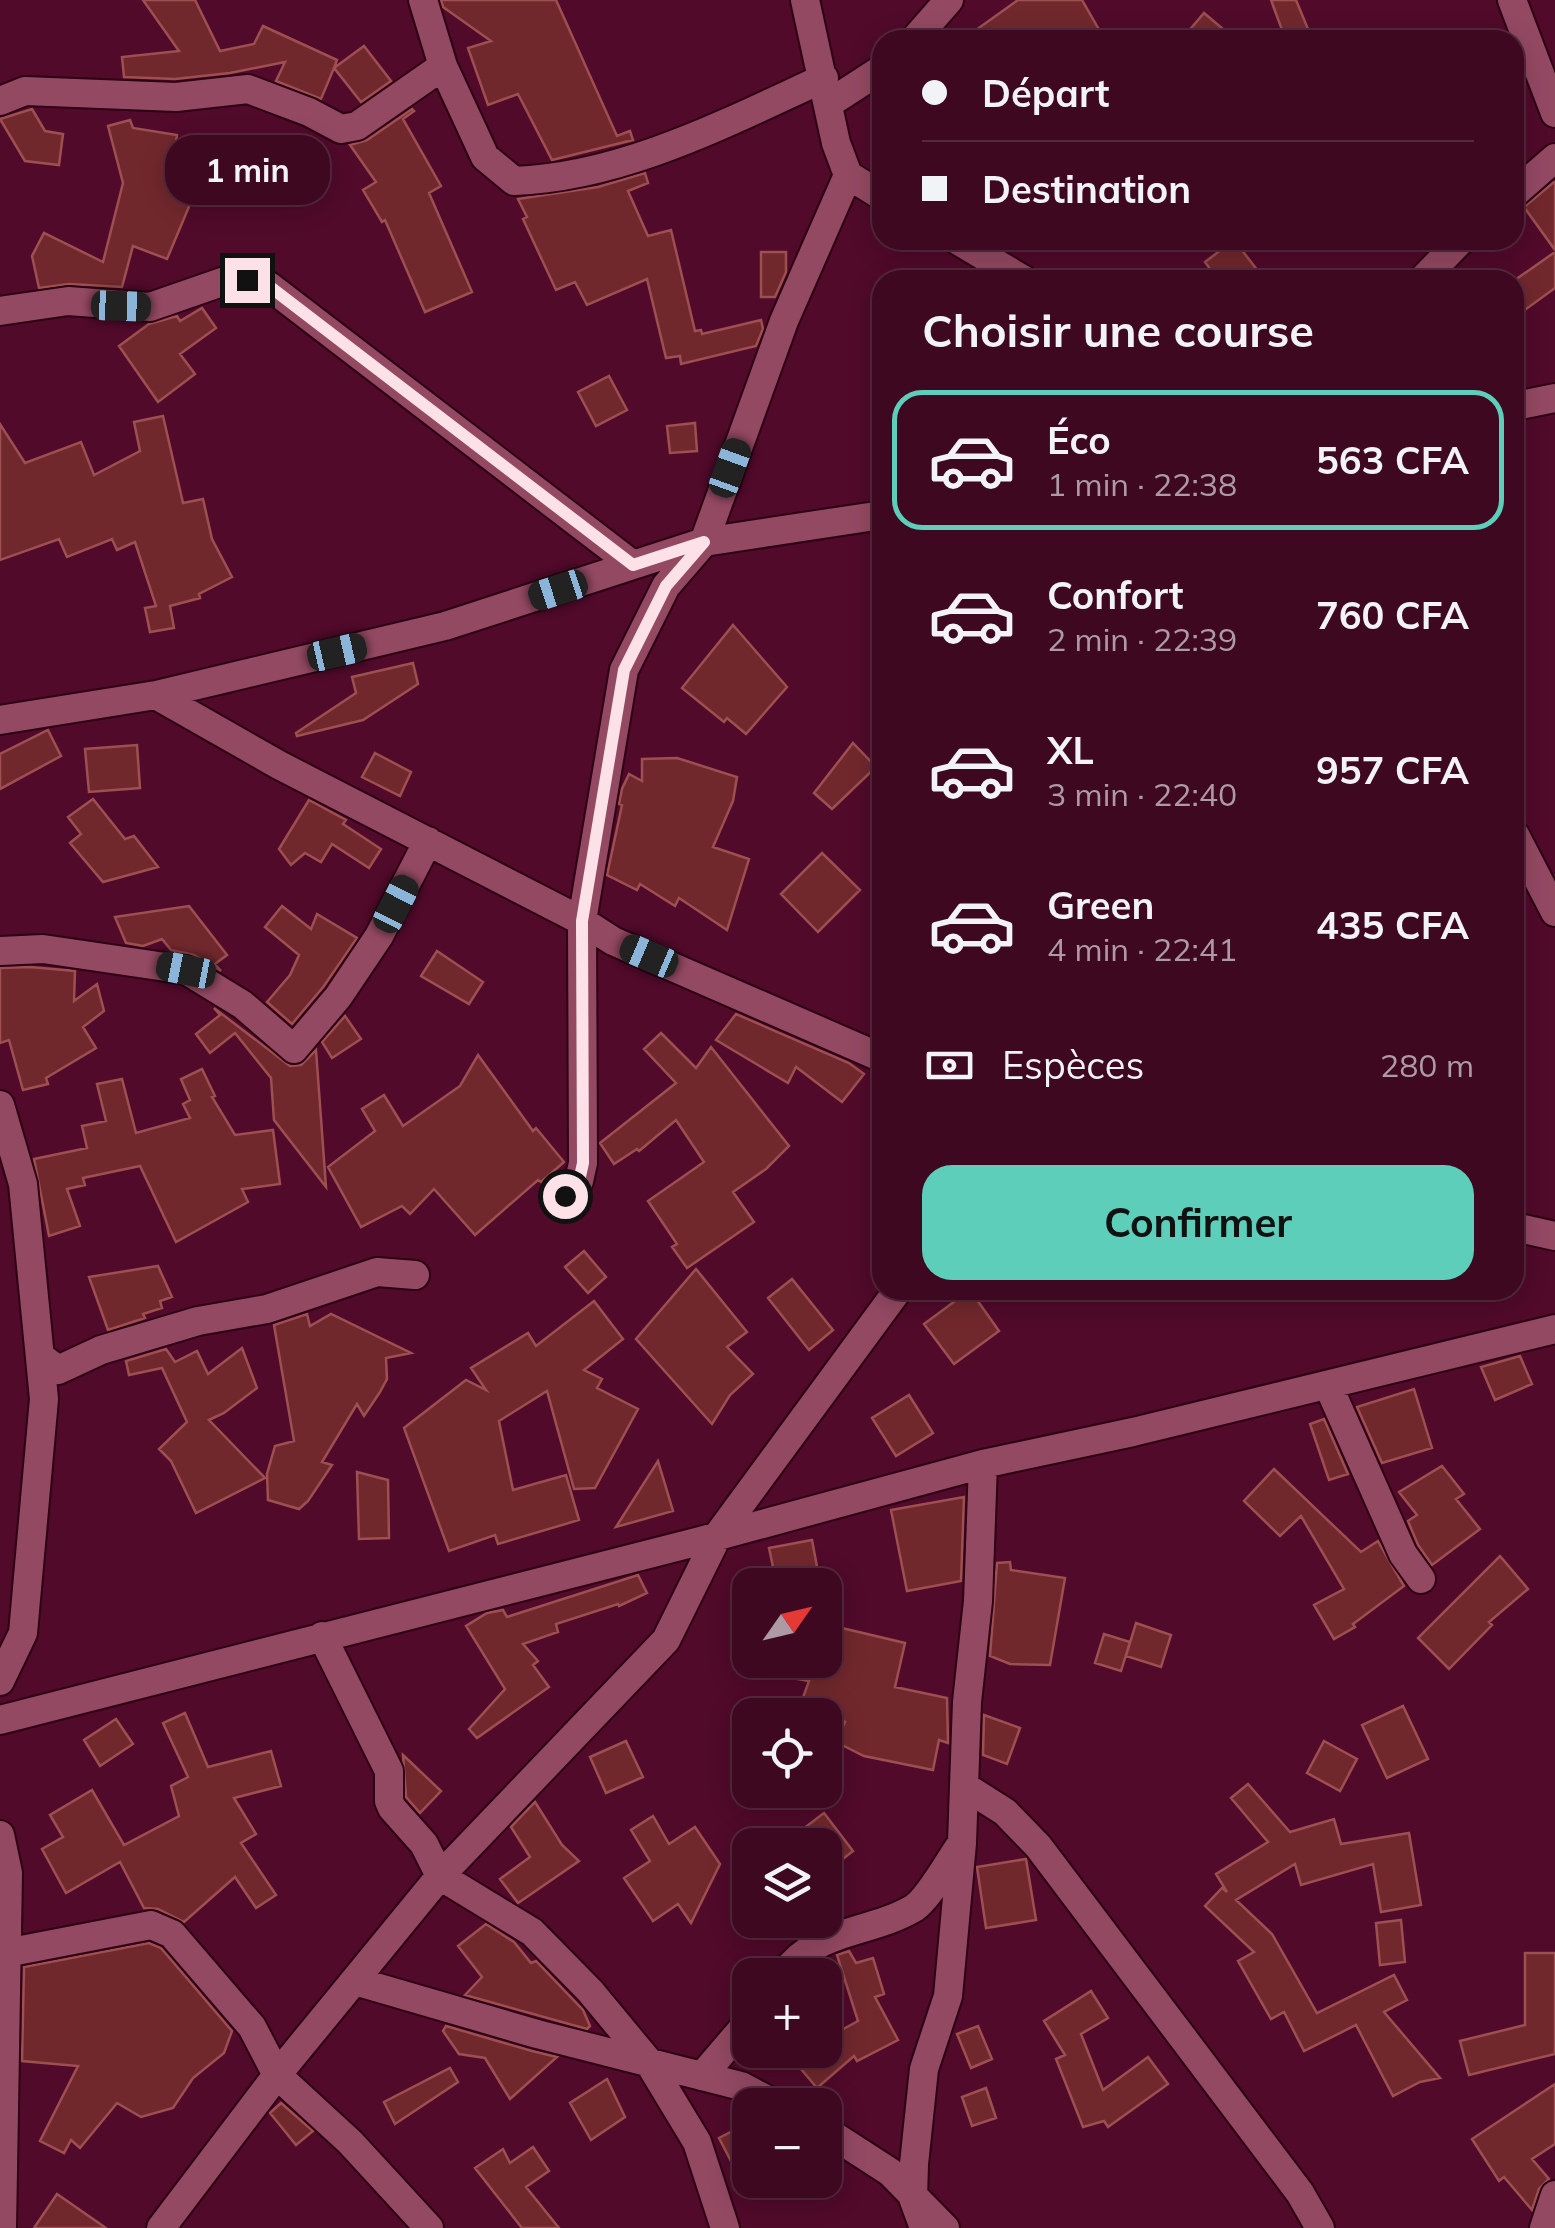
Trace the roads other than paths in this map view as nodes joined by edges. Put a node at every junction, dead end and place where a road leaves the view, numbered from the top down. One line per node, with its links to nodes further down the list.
1 (423, 0): 8 (street)
2 (805, 0): 10 (street)
3 (949, 0): 5 (street)
4 (1512, 0): 6 (street)
5 (923, 30)
6 (1523, 30)
7 (1524, 32): 12 (street)
8 (443, 66): 10 (street); 11 (street)
9 (872, 74): 10 (street)
10 (826, 91): 14 (street)
11 (0, 101)
12 (1555, 113)
13 (1555, 158): 15 (street)
14 (848, 175): 16 (street); 25 (street)
15 (1524, 185)
16 (872, 190)
17 (974, 250): 19 (street)
18 (1451, 250): 20 (street)
19 (1007, 270)
20 (1432, 270)
21 (0, 311): 26 (street)
22 (1555, 398): 23 (street)
23 (1524, 404)
24 (872, 517): 25 (street)
25 (704, 542): 26 (street); 32 (street)
26 (633, 565): 27 (street)
27 (156, 694): 28 (street); 29 (street)
28 (0, 720)
29 (428, 841): 32 (street); 33 (street)
30 (1524, 852): 31 (street)
31 (1555, 912)
32 (582, 921): 34 (street); 36 (street)
33 (0, 950)
34 (872, 1054)
35 (0, 1105): 42 (street)
36 (565, 1196)
37 (1524, 1229): 38 (street)
38 (1555, 1236)
39 (415, 1275): 42 (street)
40 (891, 1300): 45 (street)
41 (1555, 1329): 43 (street)
42 (40, 1356): 48 (street)
43 (1328, 1385): 44 (street); 46 (street)
44 (982, 1464): 45 (street); 50 (street)
45 (718, 1536): 47 (street); 53 (street)
46 (1421, 1579)
47 (322, 1636): 49 (street); 53 (street)
48 (0, 1681)
49 (0, 1720)
50 (964, 1786): 52 (street); 71 (street)
51 (0, 1835): 54 (street)
52 (962, 1843): 55 (street); 64 (street)
53 (440, 1876): 56 (street); 58 (street)
54 (6, 1953): 59 (street); 65 (street)
55 (796, 1958)
56 (355, 1981): 58 (street); 59 (street)
57 (732, 2041): 60 (street)
58 (648, 2061): 60 (street); 68 (street)
59 (277, 2075): 66 (street); 67 (street)
60 (702, 2076): 61 (street)
61 (745, 2088)
62 (842, 2141): 64 (street)
63 (1555, 2195): 72 (street)
64 (913, 2198): 69 (street); 70 (street)
65 (2, 2228)
66 (161, 2228)
67 (430, 2228)
68 (725, 2228)
69 (924, 2228)
70 (945, 2228)
71 (1320, 2228)
72 (1544, 2228)

